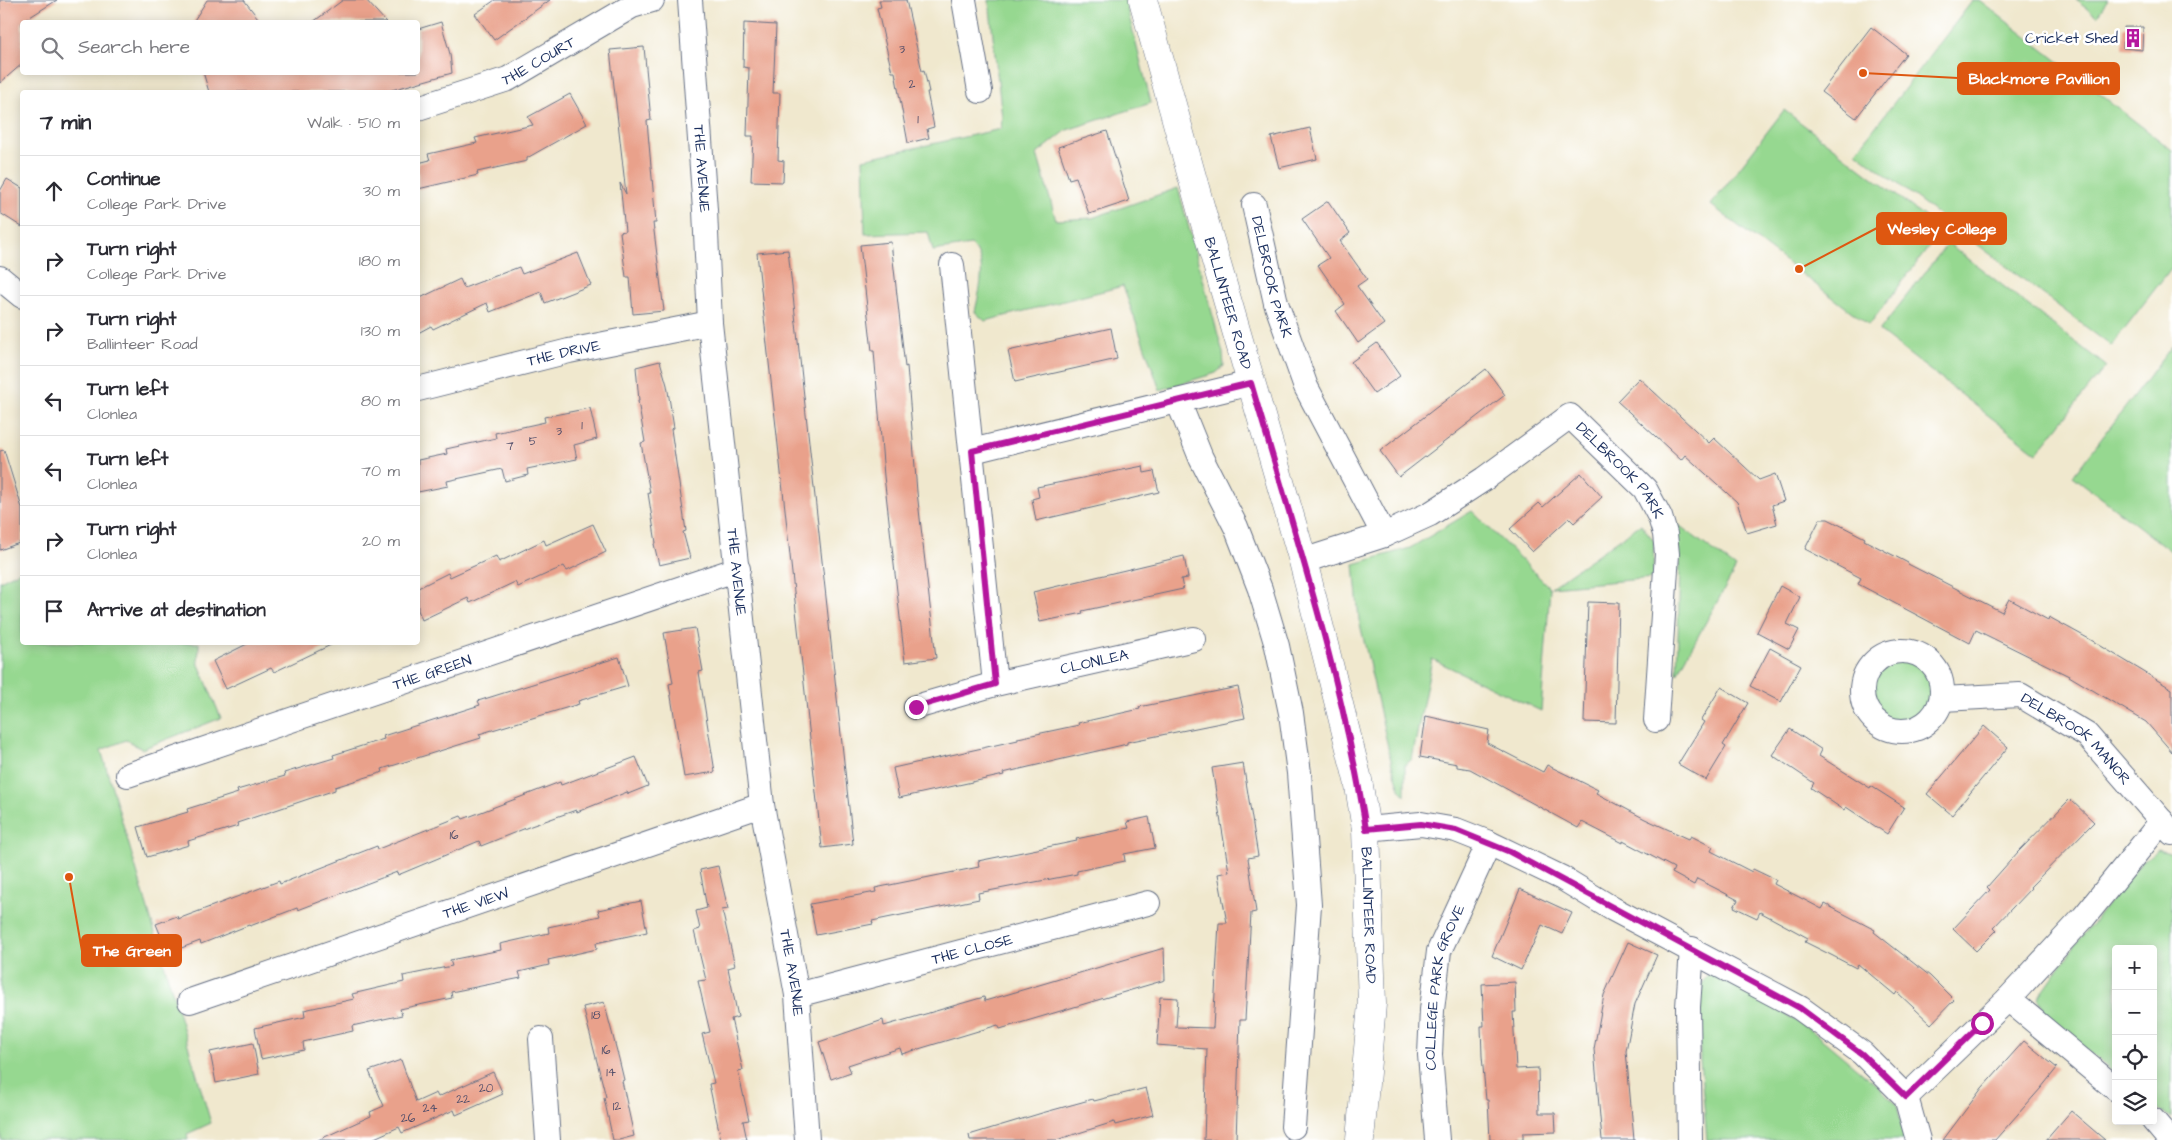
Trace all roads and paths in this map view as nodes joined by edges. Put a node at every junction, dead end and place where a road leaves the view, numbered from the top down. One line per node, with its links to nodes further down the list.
1 (652, 0): 6 (street, THE COURT)
2 (690, 0): 11 (street, THE AVENUE)
3 (964, 0): 5 (street)
4 (1143, 0): 12 (main road, BALLINTEER ROAD)
5 (980, 92)
6 (420, 107)
7 (1254, 205): 16 (street, DELBROOK PARK)
8 (952, 266): 15 (street)
9 (0, 278): 10 (street)
10 (20, 294)
11 (710, 322): 13 (street, THE DRIVE); 18 (street, THE AVENUE)
12 (1251, 383): 14 (street); 17 (main road, BALLINTEER ROAD)
13 (420, 388)
14 (1178, 401): 15 (street); 38 (street)
15 (972, 451): 20 (street)
16 (1384, 535): 17 (street, DELBROOK PARK); 23 (street, DELBROOK PARK)
17 (1303, 561): 27 (main road, BALLINTEER ROAD)
18 (738, 569): 24 (street, THE GREEN); 25 (street, THE AVENUE)
19 (1194, 639): 20 (street, CLONLEA)
20 (995, 684): 22 (street, CLONLEA)
21 (1942, 699): 26 (street, DELBROOK MANOR)
22 (916, 707)
23 (1656, 720)
24 (128, 775)
25 (762, 805): 31 (street, THE AVENUE); 33 (street, THE VIEW)
26 (2167, 827): 32 (street, DELBROOK MANOR)
27 (1366, 829): 28 (street); 41 (main road, BALLINTEER ROAD)
28 (1488, 843): 30 (street); 42 (street, COLLEGE PARK GROVE)
29 (1148, 903): 31 (street, THE CLOSE)
30 (1692, 949): 36 (street); 43 (street)
31 (797, 995): 40 (street, THE AVENUE)
32 (2008, 999): 35 (street); 36 (street, DELBROOK MANOR)
33 (190, 1001)
34 (541, 1039): 39 (street)
35 (2112, 1086)
36 (1906, 1097): 44 (street)
37 (2157, 1125): 45 (street)
38 (1292, 1127)
39 (548, 1140)
40 (807, 1140)
41 (1360, 1140)
42 (1437, 1140)
43 (1690, 1140)
44 (1918, 1140)
45 (2170, 1140)

